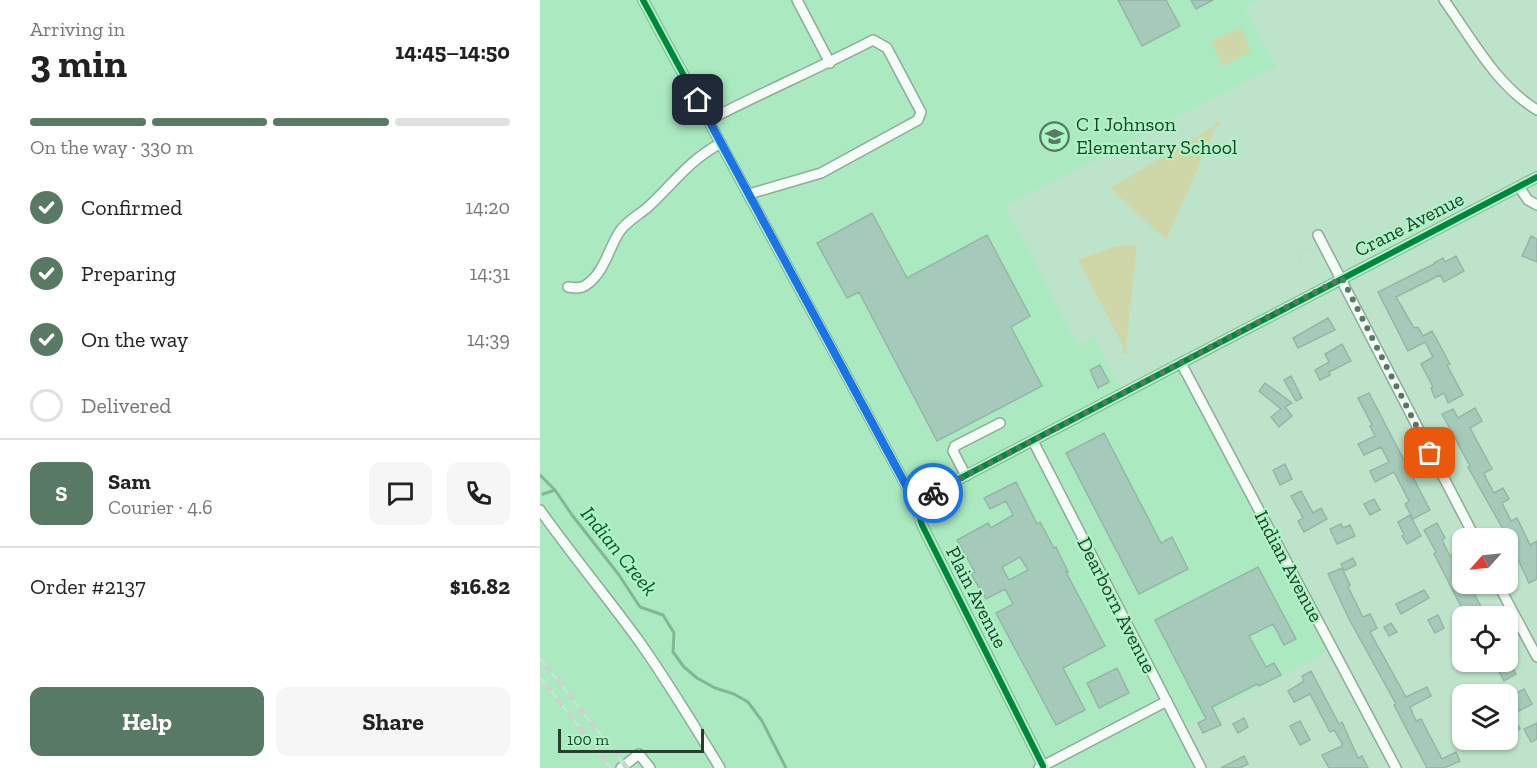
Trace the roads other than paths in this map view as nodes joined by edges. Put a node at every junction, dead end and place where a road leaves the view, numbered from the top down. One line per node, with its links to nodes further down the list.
1 (643, 0): 6 (street, Plain Avenue)
2 (797, 0): 4 (street)
3 (1444, 0): 5 (street)
4 (830, 63): 6 (street); 10 (street)
5 (1537, 110)
6 (709, 120): 7 (street, Plain Avenue)
7 (721, 143): 10 (street, Plain Avenue); 14 (street)
8 (1537, 177): 9 (street, Crane Avenue)
9 (1519, 187): 11 (street); 13 (street, Crane Avenue)
10 (748, 194): 19 (street, Plain Avenue)
11 (1537, 205)
12 (1318, 235): 13 (street)
13 (1342, 278): 15 (street, Crane Avenue); 21 (street)
14 (568, 287)
15 (1181, 363): 17 (street, Crane Avenue); 30 (street, Indian Avenue)
16 (1000, 423): 18 (street)
17 (1033, 441): 18 (street, Crane Avenue); 24 (street, Dearborn Avenue)
18 (966, 476): 19 (street, Crane Avenue)
19 (915, 502): 25 (street, Plain Avenue)
20 (540, 510): 28 (street)
21 (1470, 528)
22 (1503, 594): 23 (street)
23 (1537, 657)
24 (1167, 701): 25 (street); 29 (street, Dearborn Avenue)
25 (1041, 767)
26 (621, 768): 27 (street)
27 (650, 768)
28 (720, 768)
29 (1201, 768)
30 (1396, 768)

